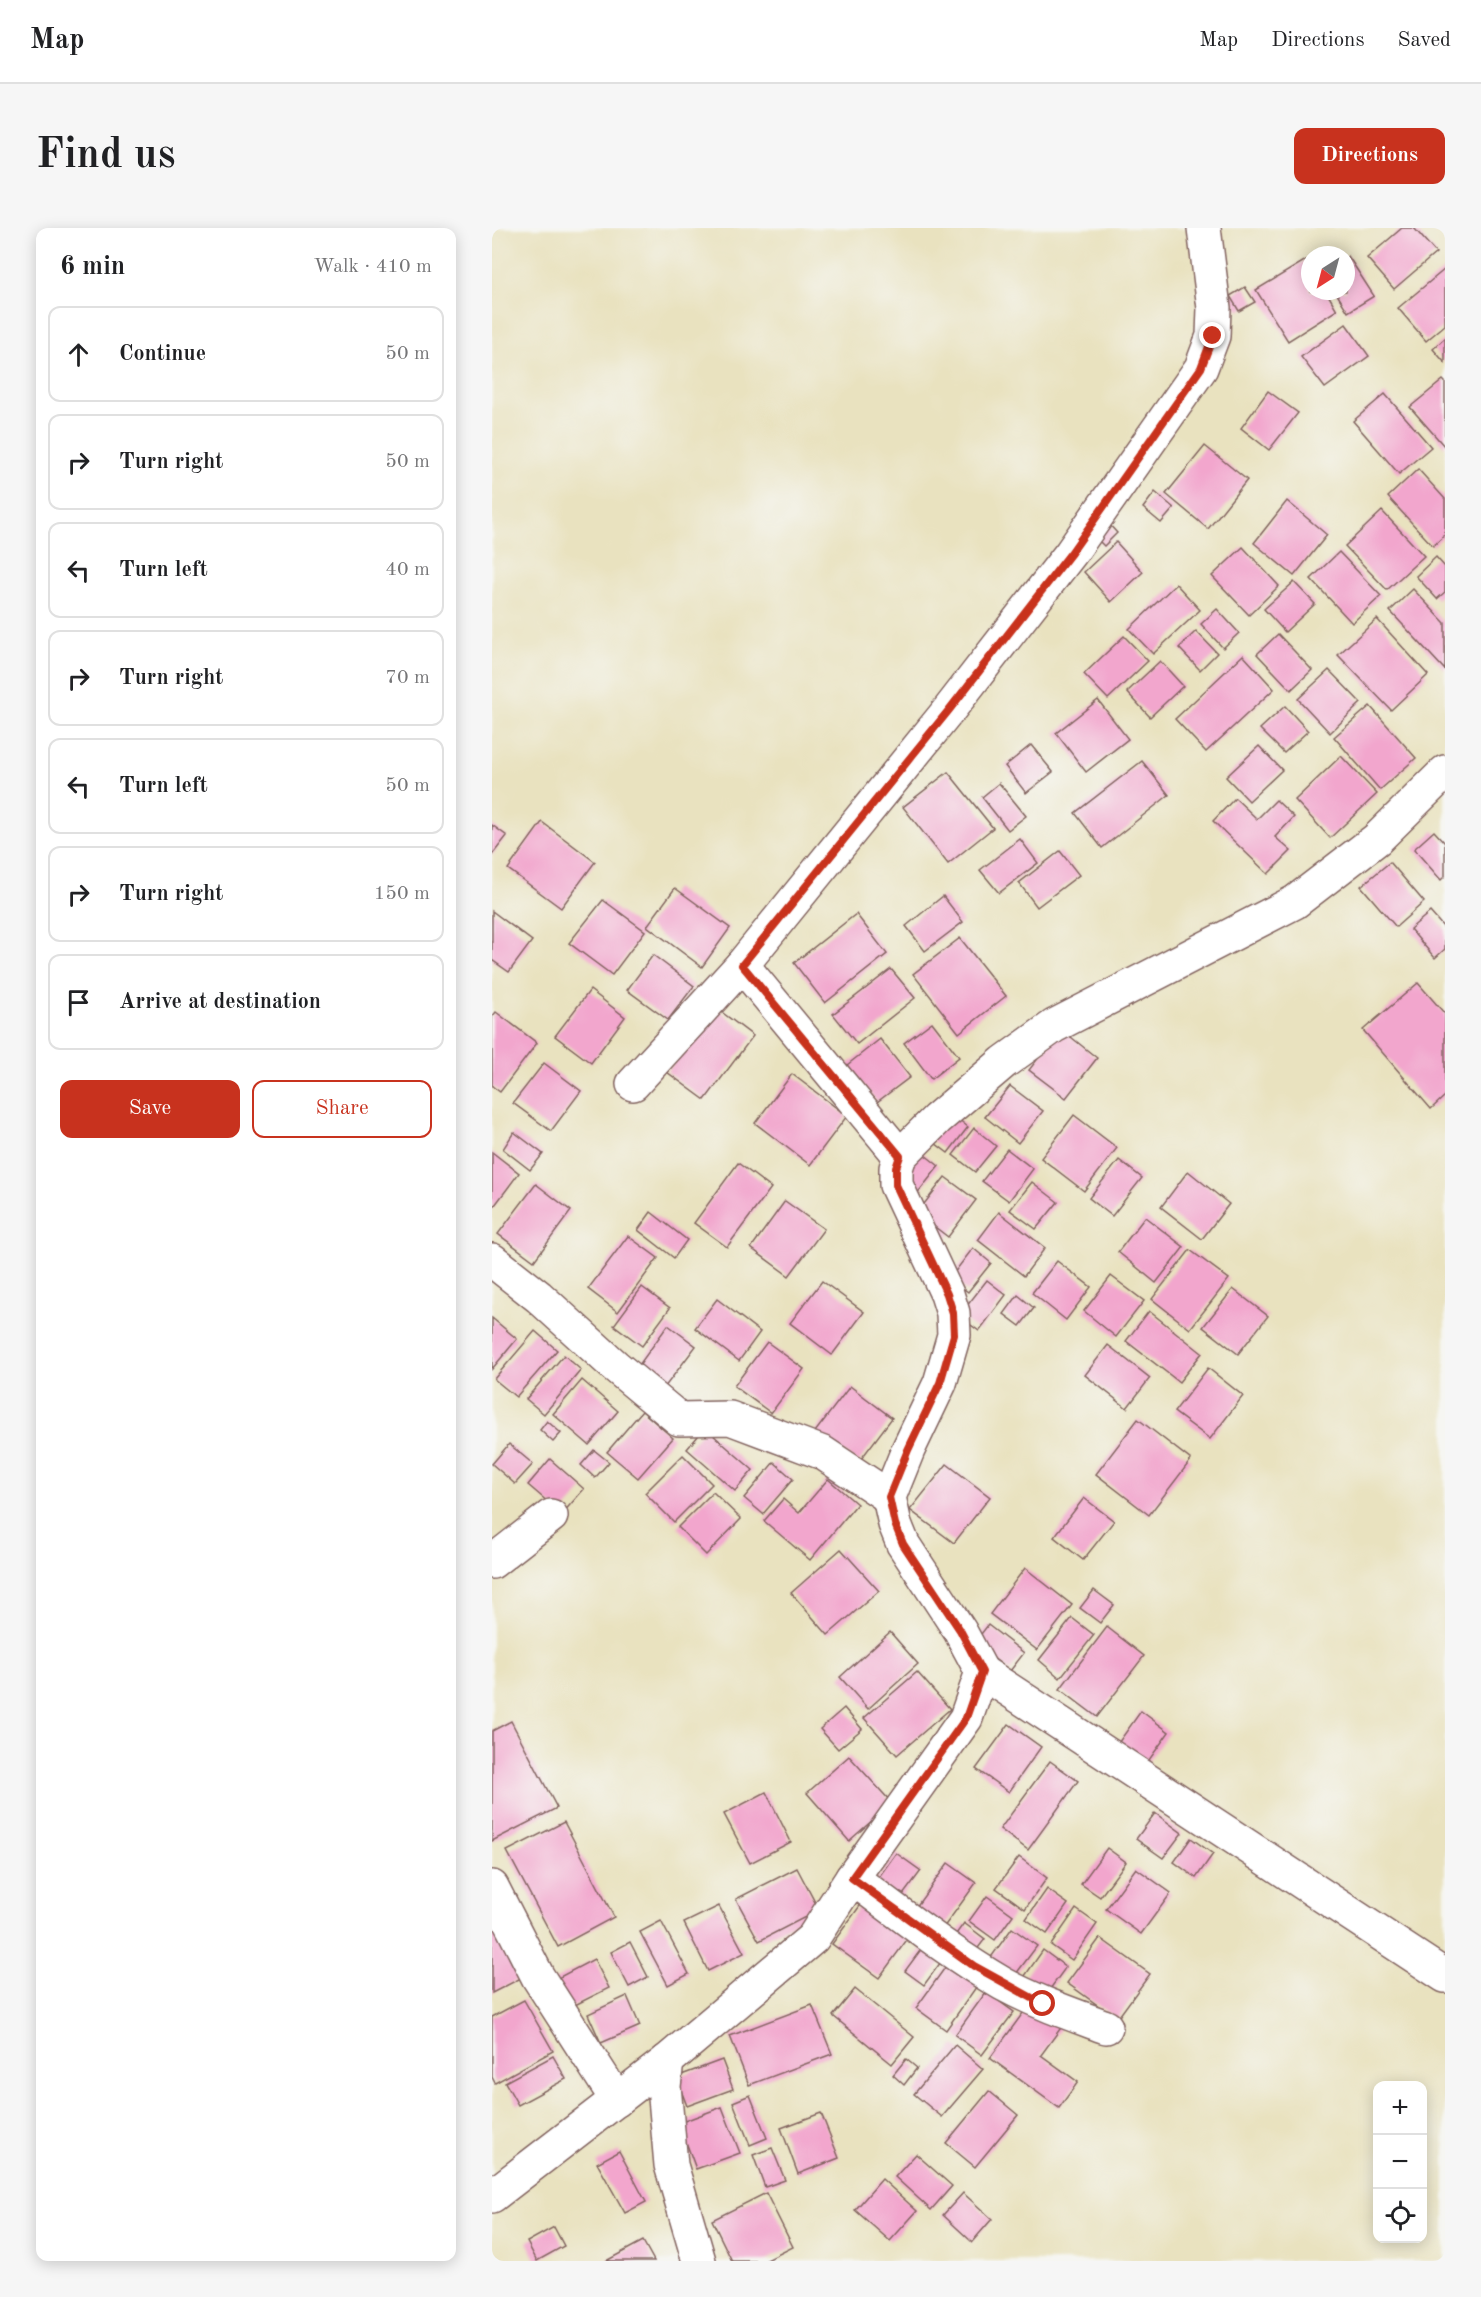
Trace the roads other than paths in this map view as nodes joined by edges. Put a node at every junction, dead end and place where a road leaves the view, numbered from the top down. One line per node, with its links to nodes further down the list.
1 (1204, 228): 3 (street)
2 (1445, 772): 5 (street)
3 (742, 965): 4 (street); 5 (street)
4 (633, 1084)
5 (900, 1156): 7 (street)
6 (492, 1260): 7 (street)
7 (889, 1497): 10 (street)
8 (550, 1516): 9 (street)
9 (492, 1562)
10 (982, 1672): 11 (street); 13 (street)
11 (852, 1878): 14 (street); 15 (street)
12 (492, 1887): 16 (street)
13 (1445, 1976)
14 (1106, 2027)
15 (667, 2061): 16 (street); 18 (street)
16 (617, 2100): 17 (street)
17 (492, 2196)
18 (699, 2261)

